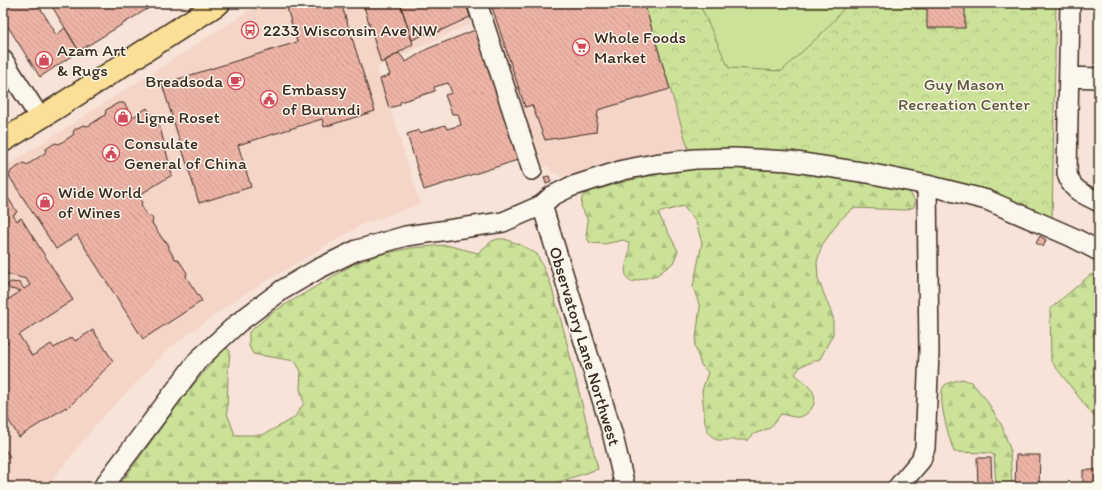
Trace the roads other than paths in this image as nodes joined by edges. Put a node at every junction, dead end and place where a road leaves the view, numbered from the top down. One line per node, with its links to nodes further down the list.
1 (219, 3): 7 (main road)
2 (477, 3): 9 (street)
3 (1070, 3): 5 (street)
4 (3, 60): 7 (street)
5 (1068, 77): 6 (street); 11 (street)
6 (1099, 78)
7 (40, 118): 8 (main road)
8 (3, 141)
9 (532, 170)
10 (927, 185): 12 (street); 13 (street); 16 (street)
11 (1099, 202)
12 (542, 205): 14 (street); 15 (street, Observatory Lane Northwest)
13 (1099, 251)
14 (103, 487)
15 (626, 487)
16 (898, 487)

